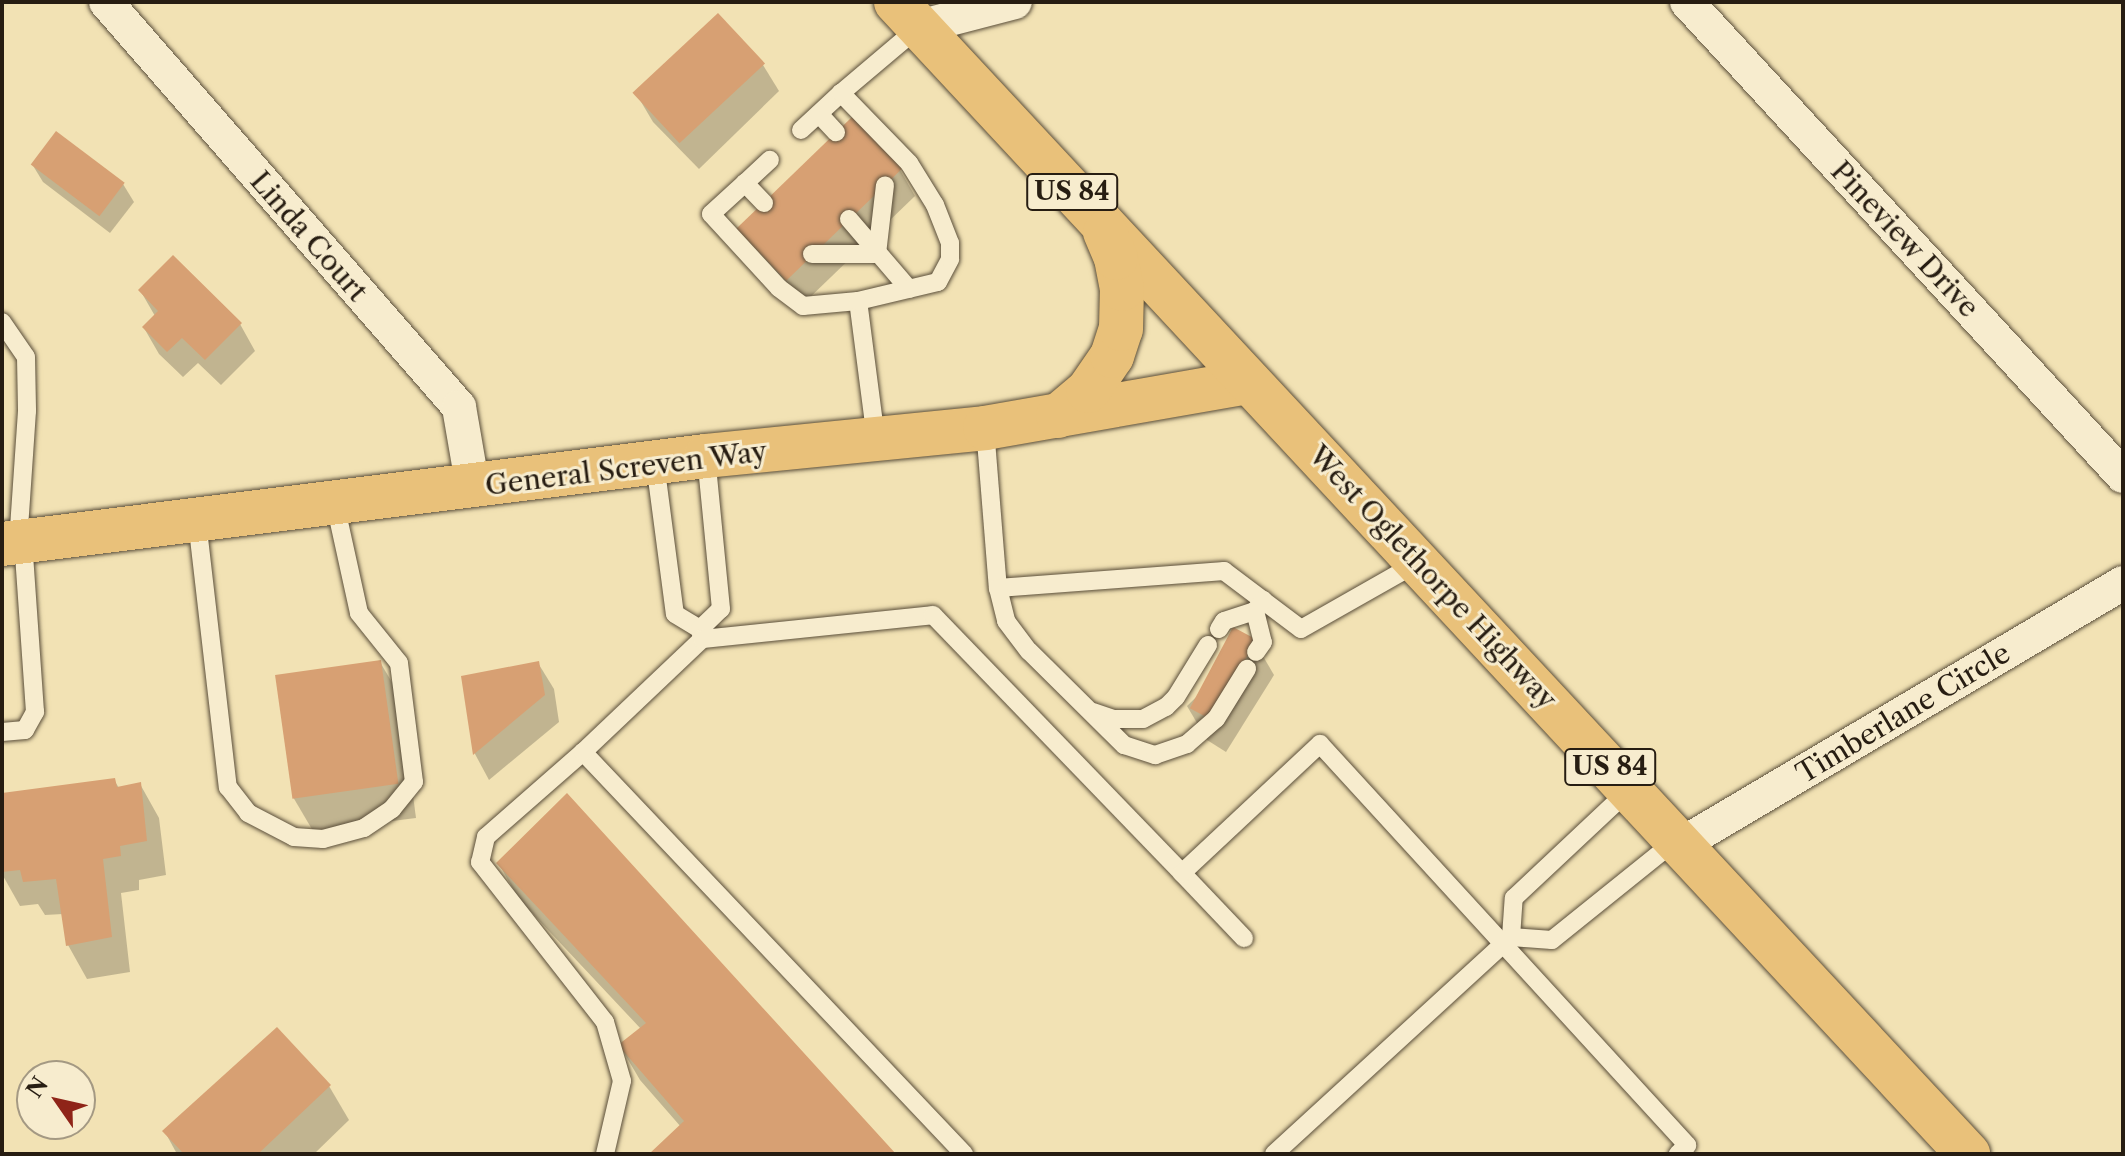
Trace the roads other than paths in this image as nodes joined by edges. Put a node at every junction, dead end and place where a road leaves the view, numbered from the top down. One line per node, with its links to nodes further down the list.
1 (106, 2): 27 (street, Linda Court)
2 (1015, 2): 4 (street)
3 (1687, 2): 26 (street, Pineview Drive)
4 (908, 14): 5 (lane); 14 (main road, West Oglethorpe Highway / US 84)
5 (841, 93): 6 (lane); 17 (lane)
6 (819, 114): 7 (lane); 8 (lane)
7 (801, 130)
8 (836, 132)
9 (770, 160): 10 (lane)
10 (745, 183): 12 (lane); 18 (lane)
11 (885, 185): 16 (lane)
12 (764, 203)
13 (849, 219): 16 (lane)
14 (1101, 223): 20 (main road, West Oglethorpe Highway / US 84); 21 (main road)
15 (812, 254): 16 (lane)
16 (877, 254): 17 (lane)
17 (909, 289): 18 (lane)
18 (858, 301): 23 (lane)
19 (2, 322): 30 (lane)
20 (1249, 382): 21 (main road, General Screven Way); 31 (main road, West Oglethorpe Highway / US 84)
21 (1058, 416): 22 (main road, General Screven Way)
22 (985, 428): 23 (main road, General Screven Way); 33 (lane)
23 (876, 439): 24 (main road, General Screven Way)
24 (706, 456): 25 (main road, General Screven Way); 36 (lane)
25 (655, 463): 27 (main road, General Screven Way); 36 (lane)
26 (2123, 476)
27 (473, 488): 28 (main road, General Screven Way)
28 (335, 504): 29 (main road, General Screven Way); 29 (lane)
29 (197, 521): 30 (main road, General Screven Way)
30 (14, 543): 39 (lane)
31 (1419, 562): 34 (lane); 41 (main road, West Oglethorpe Highway / US 84)
32 (2123, 583): 42 (street, Timberlane Circle)
33 (998, 588): 34 (lane); 38 (lane)
34 (1259, 606): 35 (lane); 38 (lane)
35 (1219, 629)
36 (701, 634): 40 (lane); 43 (lane)
37 (1208, 645): 38 (lane)
38 (1090, 712)
39 (2, 732)
40 (583, 752): 46 (lane); 47 (lane)
41 (1630, 789): 42 (main road, West Oglethorpe Highway / US 84); 45 (lane)
42 (1680, 841): 45 (lane); 50 (main road, West Oglethorpe Highway / US 84)
43 (1182, 873): 44 (lane); 45 (lane)
44 (1244, 938)
45 (1508, 940): 48 (lane); 49 (lane)
46 (605, 1154)
47 (964, 1154)
48 (1274, 1154)
49 (1678, 1154)
50 (1968, 1154)

